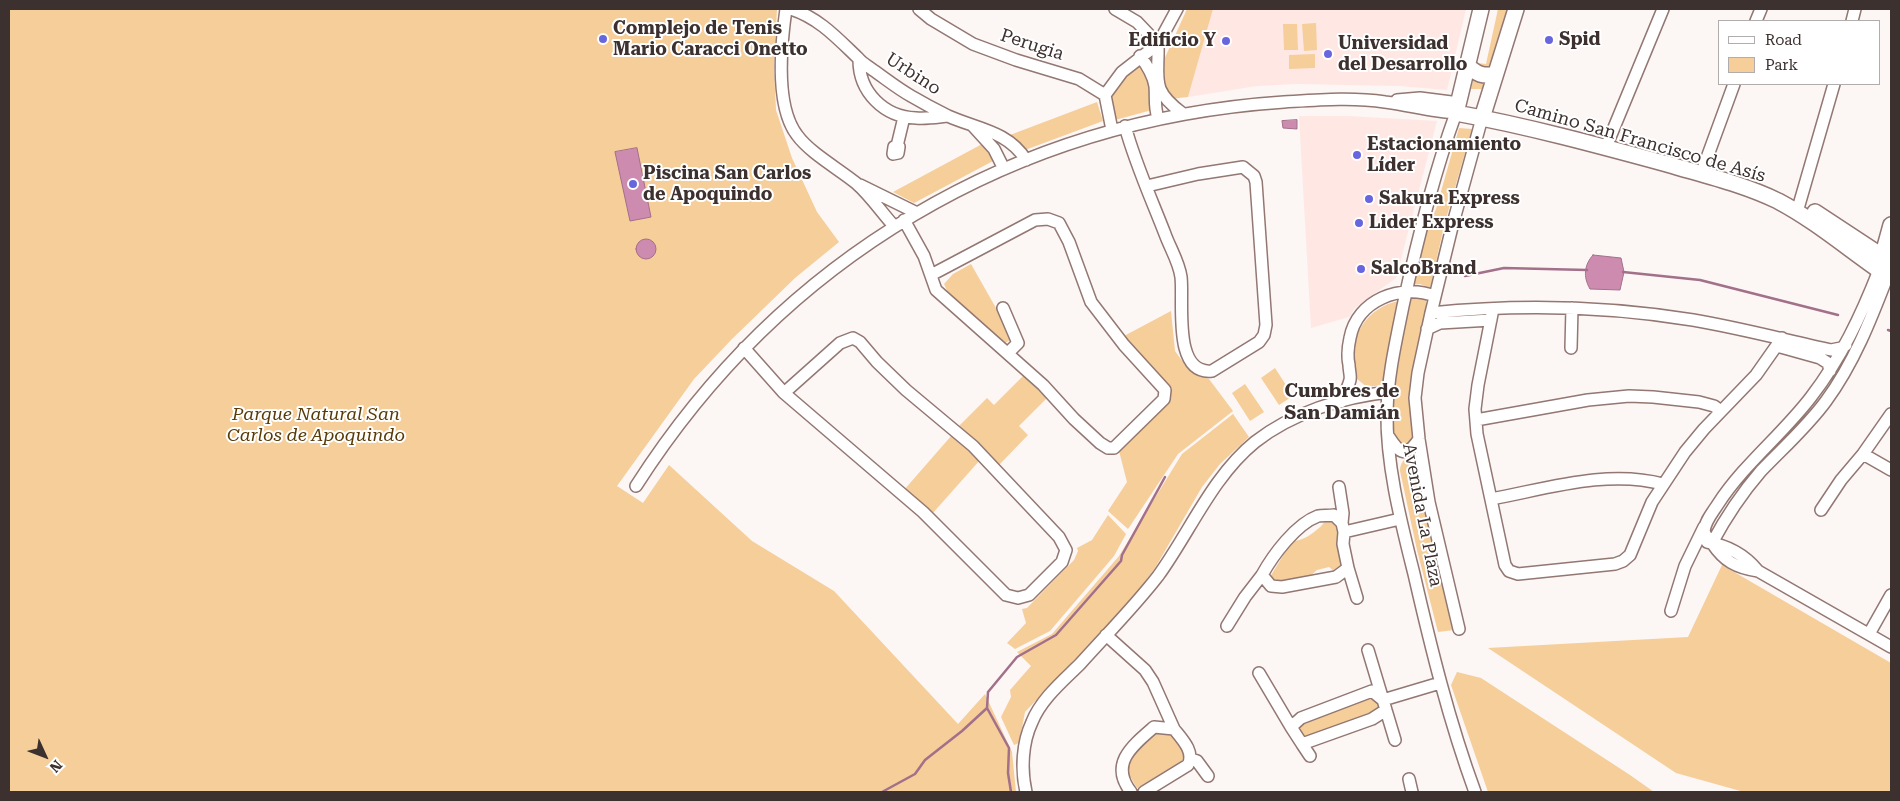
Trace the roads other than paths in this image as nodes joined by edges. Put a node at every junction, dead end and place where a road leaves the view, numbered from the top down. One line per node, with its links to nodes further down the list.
1 (786, 9): 31 (street)
2 (791, 9): 11 (street, Urbino)
3 (919, 9): 16 (street, Perugia)
4 (1115, 9): 9 (street)
5 (1177, 9): 9 (street)
6 (1481, 9): 12 (main road, Avenida La Plaza)
7 (1516, 9): 13 (main road, Avenida La Plaza)
8 (1663, 9): 26 (street)
9 (1158, 44): 10 (street); 18 (street)
10 (1140, 56): 16 (street); 22 (street)
11 (859, 60): 20 (street, Urbino); 21 (street, Urbino)
12 (1468, 66): 13 (main road); 17 (main road, Avenida La Plaza)
13 (1496, 74): 19 (main road, Avenida La Plaza)
14 (1734, 85): 29 (street)
15 (1834, 85): 33 (street)
16 (1105, 95): 25 (street)
17 (1458, 108): 18 (street, Camino San Francisco de Asís); 19 (main road, Camino San Francisco de Asís); 39 (street, Avenida La Plaza)
18 (1182, 113): 22 (street, Camino San Francisco de Asís)
19 (1483, 113): 26 (main road, Camino San Francisco de Asís); 40 (street, Avenida La Plaza)
20 (948, 116): 21 (street, Urbino); 23 (street, Urbino)
21 (904, 117): 27 (street)
22 (1158, 118): 24 (street, Camino San Francisco de Asís)
23 (972, 126): 28 (street, Urbino); 30 (street, Urbino)
24 (1125, 126): 25 (street, Camino San Francisco de Asís); 32 (street)
25 (1112, 130): 28 (street, Camino San Francisco de Asís)
26 (1607, 143): 29 (main road, Camino San Francisco de Asís); 33 (main road, Camino San Francisco de Asís)
27 (897, 146)
28 (1026, 160): 30 (street, Camino San Francisco de Asís)
29 (1704, 166): 33 (main road, Camino San Francisco de Asís)
30 (1004, 169): 34 (street, Camino San Francisco de Asís)
31 (858, 185): 34 (street); 35 (street)
32 (1147, 186): 32 (street)
33 (1798, 207): 37 (main road, Camino San Francisco de Asís)
34 (917, 213): 35 (street, Camino San Francisco de Asís)
35 (899, 223): 38 (street); 48 (street, Camino San Francisco de Asís)
36 (1891, 225): 37 (main road)
37 (1887, 268): 47 (street); 74 (street)
38 (931, 275): 50 (street); 50 (street)
39 (1406, 291): 40 (street); 52 (street); 53 (street, Avenida La Plaza)
40 (1435, 296): 43 (street, Avenida La Plaza)
41 (1003, 308): 50 (street)
42 (1572, 308): 44 (street); 46 (street); 49 (street)
43 (1431, 313): 44 (street); 45 (street, Avenida La Plaza)
44 (1492, 315): 45 (street); 59 (street)
45 (1427, 329): 61 (street, Avenida La Plaza)
46 (1780, 342): 47 (street); 51 (street); 57 (street)
47 (1847, 344): 51 (street)
48 (744, 348): 54 (street); 67 (street, Camino San Francisco de Asís)
49 (1571, 348)
50 (1008, 353)
51 (1830, 371): 73 (street)
52 (1351, 379): 55 (street); 56 (street)
53 (1388, 392): 55 (street); 60 (street, Avenida La Plaza)
54 (784, 393): 54 (street)
55 (1366, 395): 56 (street)
56 (1341, 402): 84 (street)
57 (1721, 411): 59 (street); 66 (street)
58 (1891, 414): 63 (street)
59 (1476, 420): 69 (street)
60 (1388, 434): 62 (street); 64 (street, Avenida La Plaza)
61 (1419, 439): 62 (street); 82 (street, Avenida La Plaza)
62 (1408, 451): 64 (street)
63 (1863, 454): 65 (street); 70 (street)
64 (1392, 470): 71 (street, Avenida La Plaza)
65 (1891, 470)
66 (1663, 484): 69 (street); 69 (street)
67 (636, 486)
68 (1339, 487): 72 (street)
69 (1491, 499)
70 (1821, 510)
71 (1400, 519): 72 (street); 88 (street, Avenida La Plaza)
72 (1343, 527): 76 (street); 77 (street)
73 (1704, 527): 74 (street); 75 (street)
74 (1712, 543): 75 (street); 83 (street)
75 (1694, 548): 80 (street)
76 (1348, 568): 77 (street); 79 (street)
77 (1262, 575): 81 (street)
78 (1891, 595): 83 (street)
79 (1358, 598)
80 (1671, 611)
81 (1227, 626)
82 (1459, 629)
83 (1869, 634): 85 (street)
84 (1106, 635): 89 (street); 100 (street)
85 (1891, 647)
86 (1368, 650): 90 (street)
87 (1259, 673): 91 (street)
88 (1440, 683): 90 (street); 104 (street, Avenida La Plaza)
89 (1161, 700): 92 (street); 93 (street)
90 (1385, 705): 91 (street); 94 (street); 95 (street)
91 (1291, 726): 95 (street)
92 (1154, 727): 93 (street); 101 (street)
93 (1174, 729): 97 (street)
94 (1396, 740)
95 (1302, 744): 96 (street)
96 (1310, 756)
97 (1191, 759): 98 (street); 102 (street)
98 (1208, 776)
99 (1409, 779): 103 (street)
100 (1026, 792)
101 (1131, 792)
102 (1144, 792)
103 (1412, 792)
104 (1475, 792)

